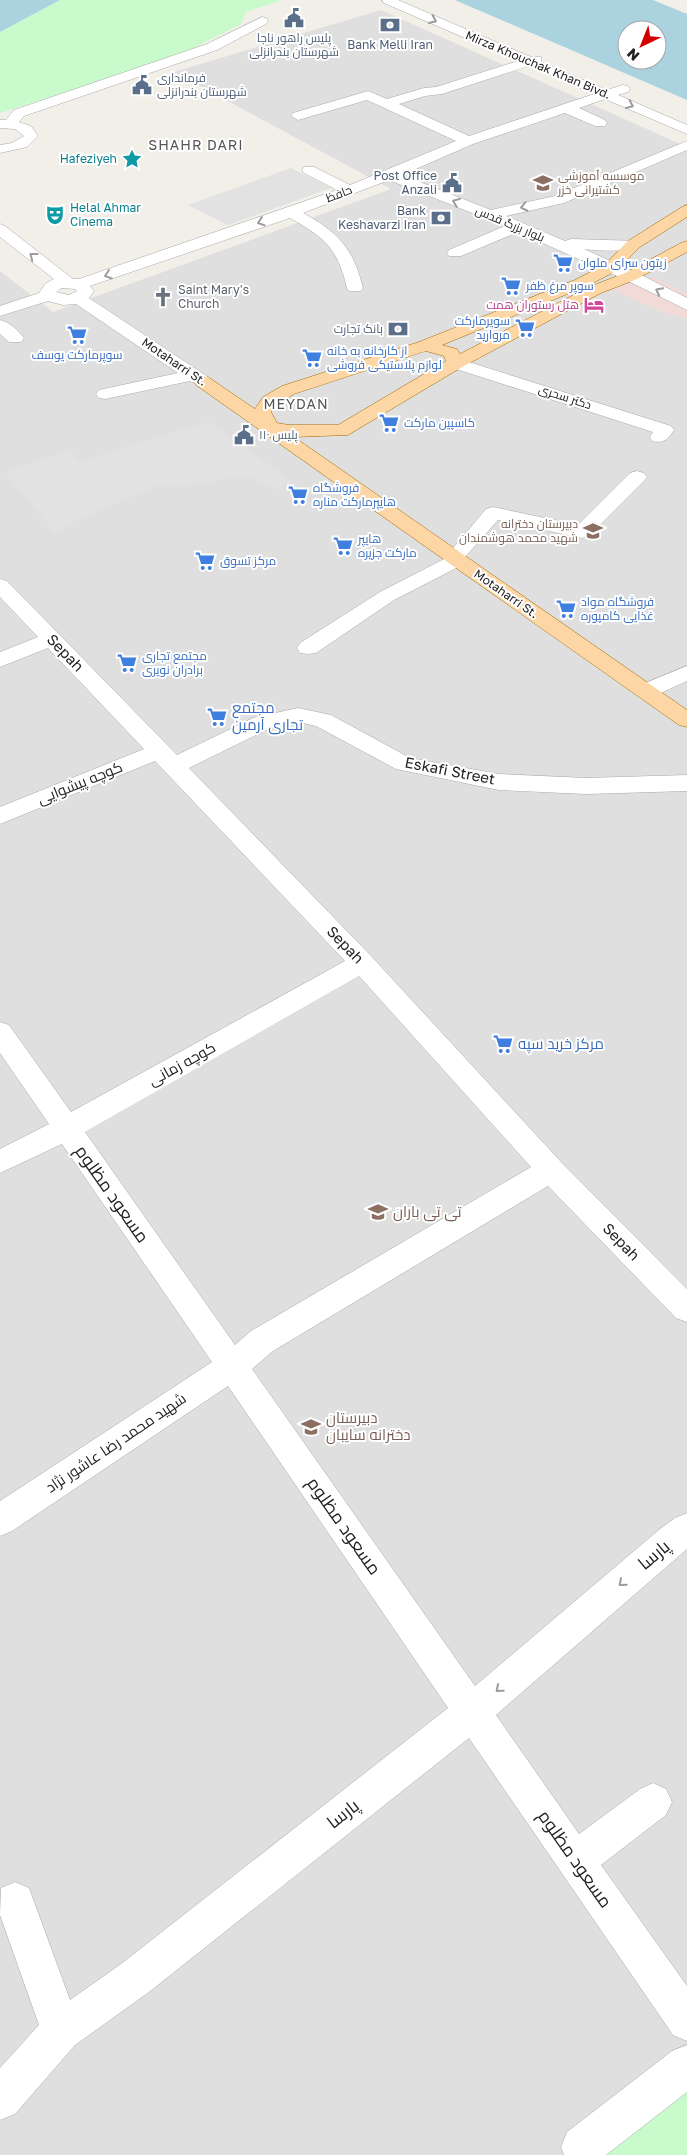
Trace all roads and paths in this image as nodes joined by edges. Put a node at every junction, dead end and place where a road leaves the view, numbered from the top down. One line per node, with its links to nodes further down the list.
1 (388, 0): 3 (street, Mirza Khouchak Khan Bivd.)
2 (420, 1): 3 (street); 5 (street, Mirza Khouchak Khan Bivd.)
3 (402, 6): 6 (street, Mirza Khouchak Khan Bivd., one-way to 6)
4 (262, 21): 16 (street)
5 (479, 26): 6 (street); 7 (street, Mirza Khouchak Khan Bivd.)
6 (460, 32): 8 (street, Mirza Khouchak Khan Bivd.)
7 (547, 56): 8 (street); 9 (street, Mirza Khouchak Khan Bivd.)
8 (529, 62): 10 (street, Mirza Khouchak Khan Bivd.); 11 (street)
9 (623, 89): 10 (street, حافظ); 14 (street, Mirza Khouchak Khan Bivd.)
10 (606, 95): 12 (street, حافظ); 17 (street, Mirza Khouchak Khan Bivd., one-way to 17)
11 (387, 103): 13 (street); 18 (street)
12 (566, 108): 15 (street); 18 (street, حافظ)
13 (298, 116)
14 (687, 118)
15 (600, 123)
16 (5, 124): 20 (street)
17 (687, 130)
18 (468, 141): 22 (street, حافظ)
19 (687, 145): 24 (street)
20 (2, 151)
21 (309, 170): 23 (street)
22 (389, 175): 23 (street, حافظ); 27 (street, بلوار بزرگ قدس, one-way to 22)
23 (349, 190): 26 (street, حافظ)
24 (559, 200): 27 (street, one-way to 27); 30 (street)
25 (687, 210): 31 (main road)
26 (291, 212): 37 (street); 38 (street, حافظ, one-way to 38)
27 (489, 215): 28 (street, بلوار بزرگ قدس)
28 (518, 226): 30 (street, بلوار بزرگ قدس); 34 (street)
29 (0, 229): 38 (street, Motaharri St., one-way to 29)
30 (554, 243): 31 (street); 35 (street, بلوار بزرگ قدس)
31 (634, 244): 35 (main road)
32 (0, 246): 38 (street, Motaharri St.)
33 (687, 246): 36 (main road)
34 (455, 253)
35 (610, 268): 36 (street, بلوار بزرگ قدس); 43 (main road)
36 (630, 276): 39 (street, بلوار بزرگ قدس, one-way to 36); 44 (main road)
37 (355, 288)
38 (65, 289): 40 (street, حافظ); 45 (street, Motaharri St.)
39 (687, 305)
40 (0, 311)
41 (0, 326): 42 (street)
42 (15, 338)
43 (425, 346): 44 (main road); 46 (main road)
44 (456, 363): 49 (main road); 50 (street, دکتر سحری)
45 (198, 378): 46 (main road); 47 (street); 48 (main road, Motaharri St.)
46 (288, 390): 48 (main road)
47 (105, 394)
48 (270, 427): 49 (main road); 51 (main road, Motaharri St.)
49 (342, 432): 51 (main road)
50 (659, 437)
51 (326, 468): 53 (main road, Motaharri St.)
52 (637, 477): 53 (street)
53 (456, 559): 56 (street); 59 (main road, Motaharri St.)
54 (0, 585): 55 (street, Sepah)
55 (52, 639): 57 (street); 61 (street, Sepah)
56 (308, 648)
57 (0, 660)
58 (687, 673): 59 (street)
59 (646, 691): 60 (main road, Motaharri St.)
60 (687, 720)
61 (167, 758): 62 (street, Eskafi Street); 63 (street, کوچه پیشوایی); 64 (street, Sepah)
62 (687, 783)
63 (0, 816)
64 (362, 963): 66 (street, کوچه زمانی); 68 (street, Sepah)
65 (0, 1032): 66 (street, مسعود مظلوم)
66 (67, 1128): 67 (street, کوچه زمانی); 70 (street, مسعود مظلوم)
67 (0, 1162)
68 (550, 1170): 69 (street, Sepah); 70 (street, شهید محمد رضا عاشور نژاد)
69 (687, 1309)
70 (232, 1366): 71 (street, شهید محمد رضا عاشور نژاد); 73 (street, مسعود مظلوم)
71 (0, 1520)
72 (687, 1529): 73 (street, پارسا, one-way to 73)
73 (472, 1712): 75 (street, مسعود مظلوم); 78 (street, پارسا)
74 (653, 1802): 75 (street)
75 (576, 1860): 77 (street, مسعود مظلوم)
76 (15, 1902): 78 (street)
77 (687, 2021)
78 (61, 2031): 80 (street, پارسا)
79 (687, 2066): 81 (street)
80 (0, 2099)
81 (582, 2147)

